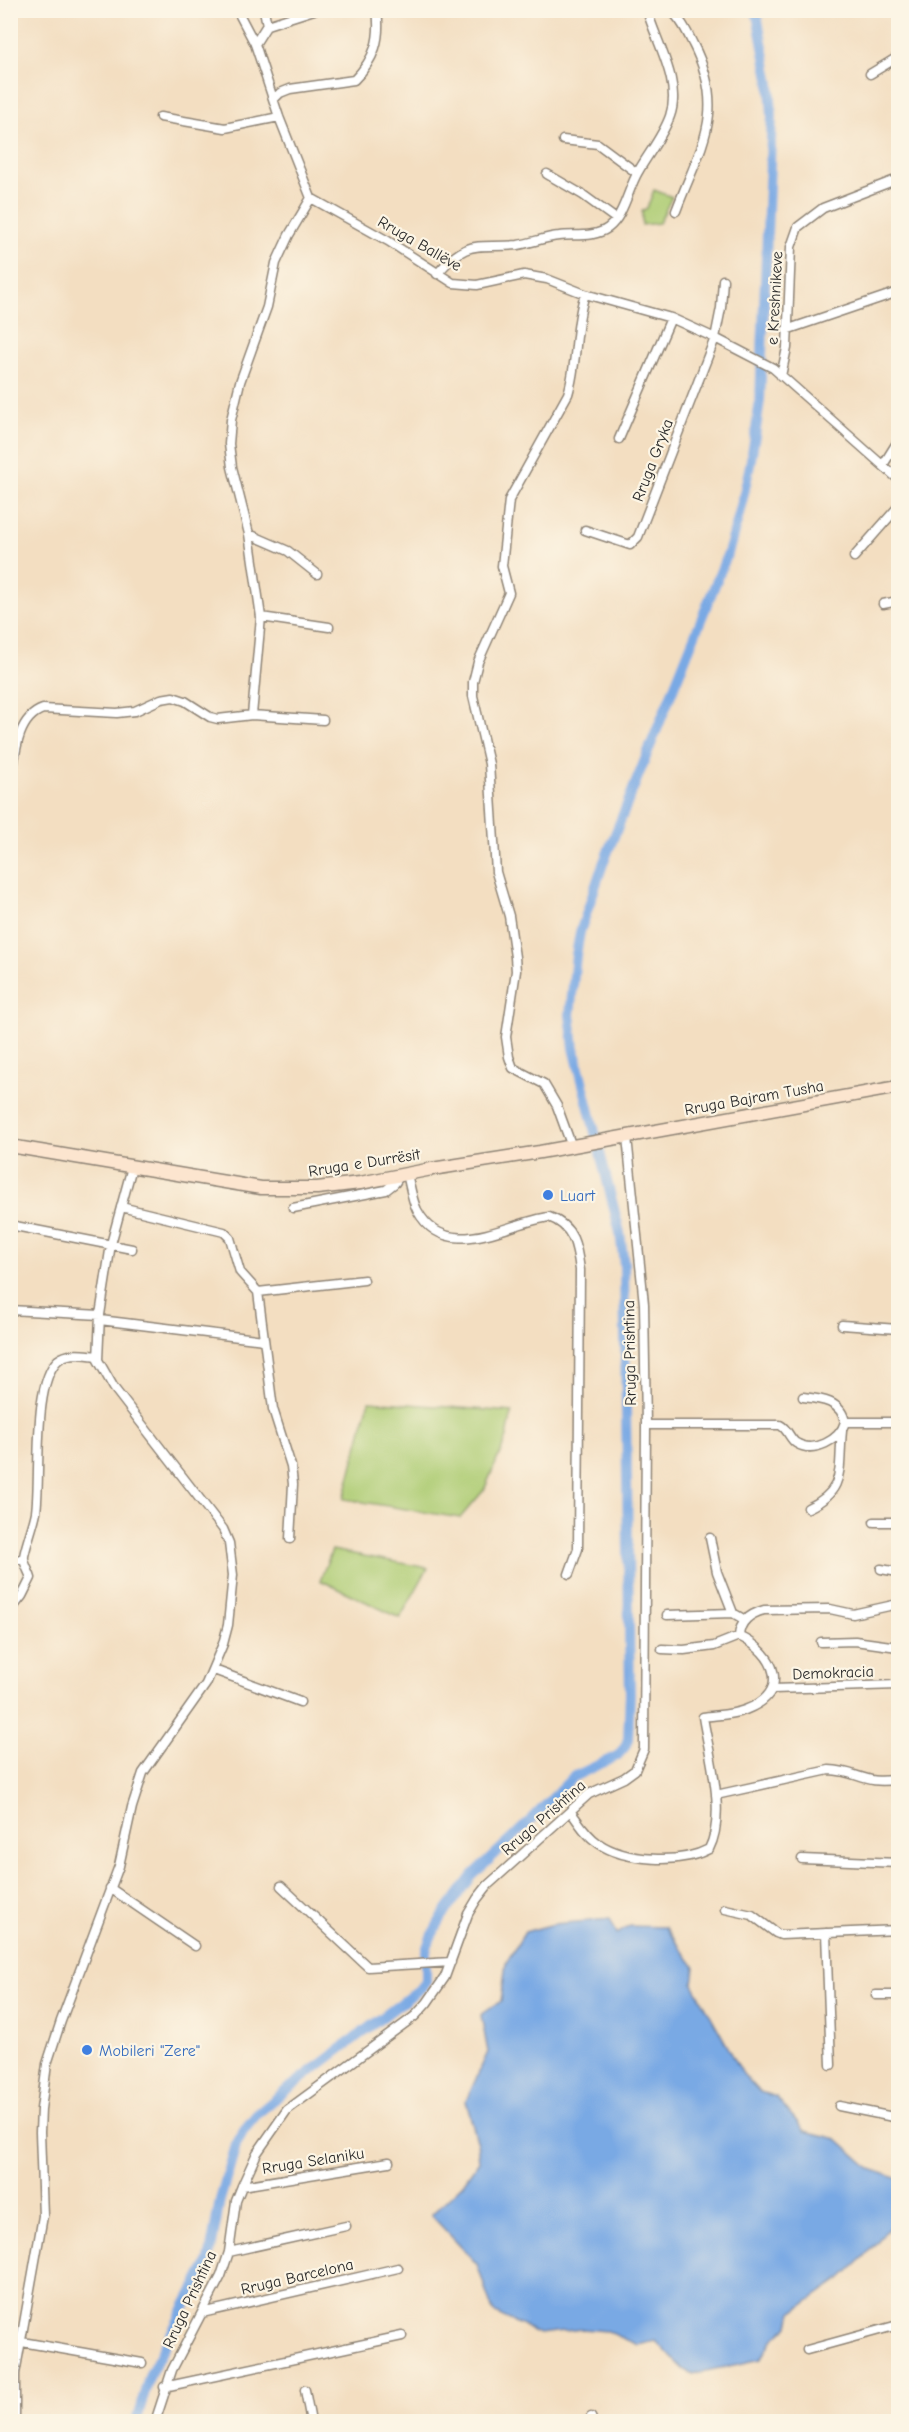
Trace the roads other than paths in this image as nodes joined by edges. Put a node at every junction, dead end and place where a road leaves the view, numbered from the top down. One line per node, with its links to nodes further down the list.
1 (237, 10): 8 (street)
2 (264, 10): 7 (street)
3 (314, 10): 7 (street)
4 (376, 10): 11 (street)
5 (646, 10): 15 (street)
6 (670, 10): 19 (street)
7 (267, 25): 8 (street)
8 (255, 44): 11 (street)
9 (898, 57): 10 (street)
10 (870, 74)
11 (274, 99): 13 (street)
12 (160, 117): 13 (street)
13 (279, 117): 18 (street)
14 (563, 140): 15 (street)
15 (637, 173): 20 (street)
16 (547, 174): 20 (street)
17 (898, 179): 26 (street, e Kreshnikeve)
18 (311, 198): 21 (street, Rruga Ballëve); 35 (street)
19 (676, 211)
20 (616, 219): 21 (street)
21 (437, 274): 24 (street, Rruga Ballëve)
22 (723, 280): 27 (street)
23 (898, 291): 26 (street)
24 (585, 294): 25 (street, Rruga Ballëve); 48 (street)
25 (671, 318): 27 (street, Rruga Ballëve); 29 (street)
26 (786, 330): 28 (street, e Kreshnikeve)
27 (715, 338): 28 (street, Rruga Ballëve); 34 (street, Rruga Gryka)
28 (781, 375): 31 (street, Rruga Ballëve)
29 (619, 439)
30 (898, 441): 31 (street)
31 (883, 465): 32 (street, Rruga Ballëve)
32 (898, 479)
33 (898, 507): 36 (street)
34 (585, 530)
35 (249, 534): 37 (street); 40 (street)
36 (854, 556)
37 (316, 573)
38 (898, 601): 39 (street)
39 (883, 604)
40 (261, 617): 41 (street); 42 (street)
41 (329, 627)
42 (252, 715): 43 (street); 44 (street)
43 (323, 720)
44 (10, 788)
45 (898, 1087): 46 (main road, Rruga Bajram Tusha)
46 (621, 1138): 48 (main road, Rruga e Durrësit); 66 (street, Rruga Prishtina)
47 (10, 1146): 49 (main road, Rruga e Durrësit)
48 (574, 1146): 50 (main road, Rruga e Durrësit)
49 (132, 1167): 50 (main road, Rruga e Durrësit); 51 (street)
50 (403, 1175): 52 (street); 77 (street)
51 (121, 1207): 54 (street); 57 (street)
52 (293, 1208)
53 (10, 1225): 54 (street)
54 (111, 1244): 55 (street); 59 (street)
55 (132, 1249)
56 (364, 1280): 57 (street)
57 (258, 1292): 62 (street)
58 (10, 1310): 59 (street)
59 (100, 1318): 62 (street); 63 (street)
60 (842, 1325): 61 (street)
61 (898, 1329)
62 (264, 1340): 72 (street)
63 (98, 1356): 73 (street); 87 (street)
64 (803, 1397): 67 (street)
65 (898, 1422): 67 (street)
66 (646, 1425): 67 (street); 93 (street, Rruga Prishtina)
67 (843, 1427): 68 (street)
68 (808, 1508)
69 (874, 1522): 70 (street)
70 (898, 1522)
71 (710, 1538): 80 (street)
72 (290, 1539)
73 (24, 1558): 74 (street); 79 (street)
74 (10, 1560)
75 (881, 1569): 76 (street)
76 (898, 1572)
77 (569, 1574)
78 (898, 1604): 82 (street)
79 (10, 1611)
80 (733, 1612): 81 (street); 82 (street)
81 (667, 1615)
82 (745, 1620): 83 (street)
83 (739, 1636): 86 (street); 89 (street, Demokracia)
84 (821, 1642): 85 (street)
85 (898, 1647)
86 (662, 1649)
87 (214, 1670): 90 (street); 97 (street)
88 (898, 1685): 89 (street, Demokracia)
89 (773, 1689): 92 (street)
90 (300, 1702)
91 (898, 1779): 92 (street)
92 (716, 1795): 93 (street)
93 (571, 1812): 102 (street, Rruga Prishtina)
94 (802, 1859): 95 (street)
95 (898, 1863)
96 (281, 1886): 102 (street)
97 (110, 1888): 101 (street); 116 (street)
98 (725, 1909): 100 (street)
99 (898, 1930): 100 (street)
100 (826, 1933): 105 (street)
101 (195, 1946)
102 (451, 1962): 109 (street, Rruga Prishtina)
103 (876, 1995): 104 (street)
104 (898, 1995)
105 (831, 2065)
106 (838, 2106): 107 (street)
107 (898, 2118)
108 (388, 2162): 109 (street, Rruga Selaniku)
109 (242, 2186): 111 (street, Rruga Prishtina)
110 (346, 2226): 111 (street)
111 (229, 2252): 113 (street, Rruga Prishtina)
112 (398, 2268): 113 (street, Rruga Barcelona)
113 (202, 2313): 119 (street, Rruga Prishtina)
114 (898, 2325): 117 (street)
115 (402, 2336): 119 (street)
116 (22, 2342): 118 (street); 121 (street)
117 (807, 2350)
118 (142, 2363)
119 (164, 2387): 122 (street, Rruga Prishtina)
120 (305, 2390): 123 (street)
121 (15, 2421)
122 (155, 2421)
123 (311, 2421)

